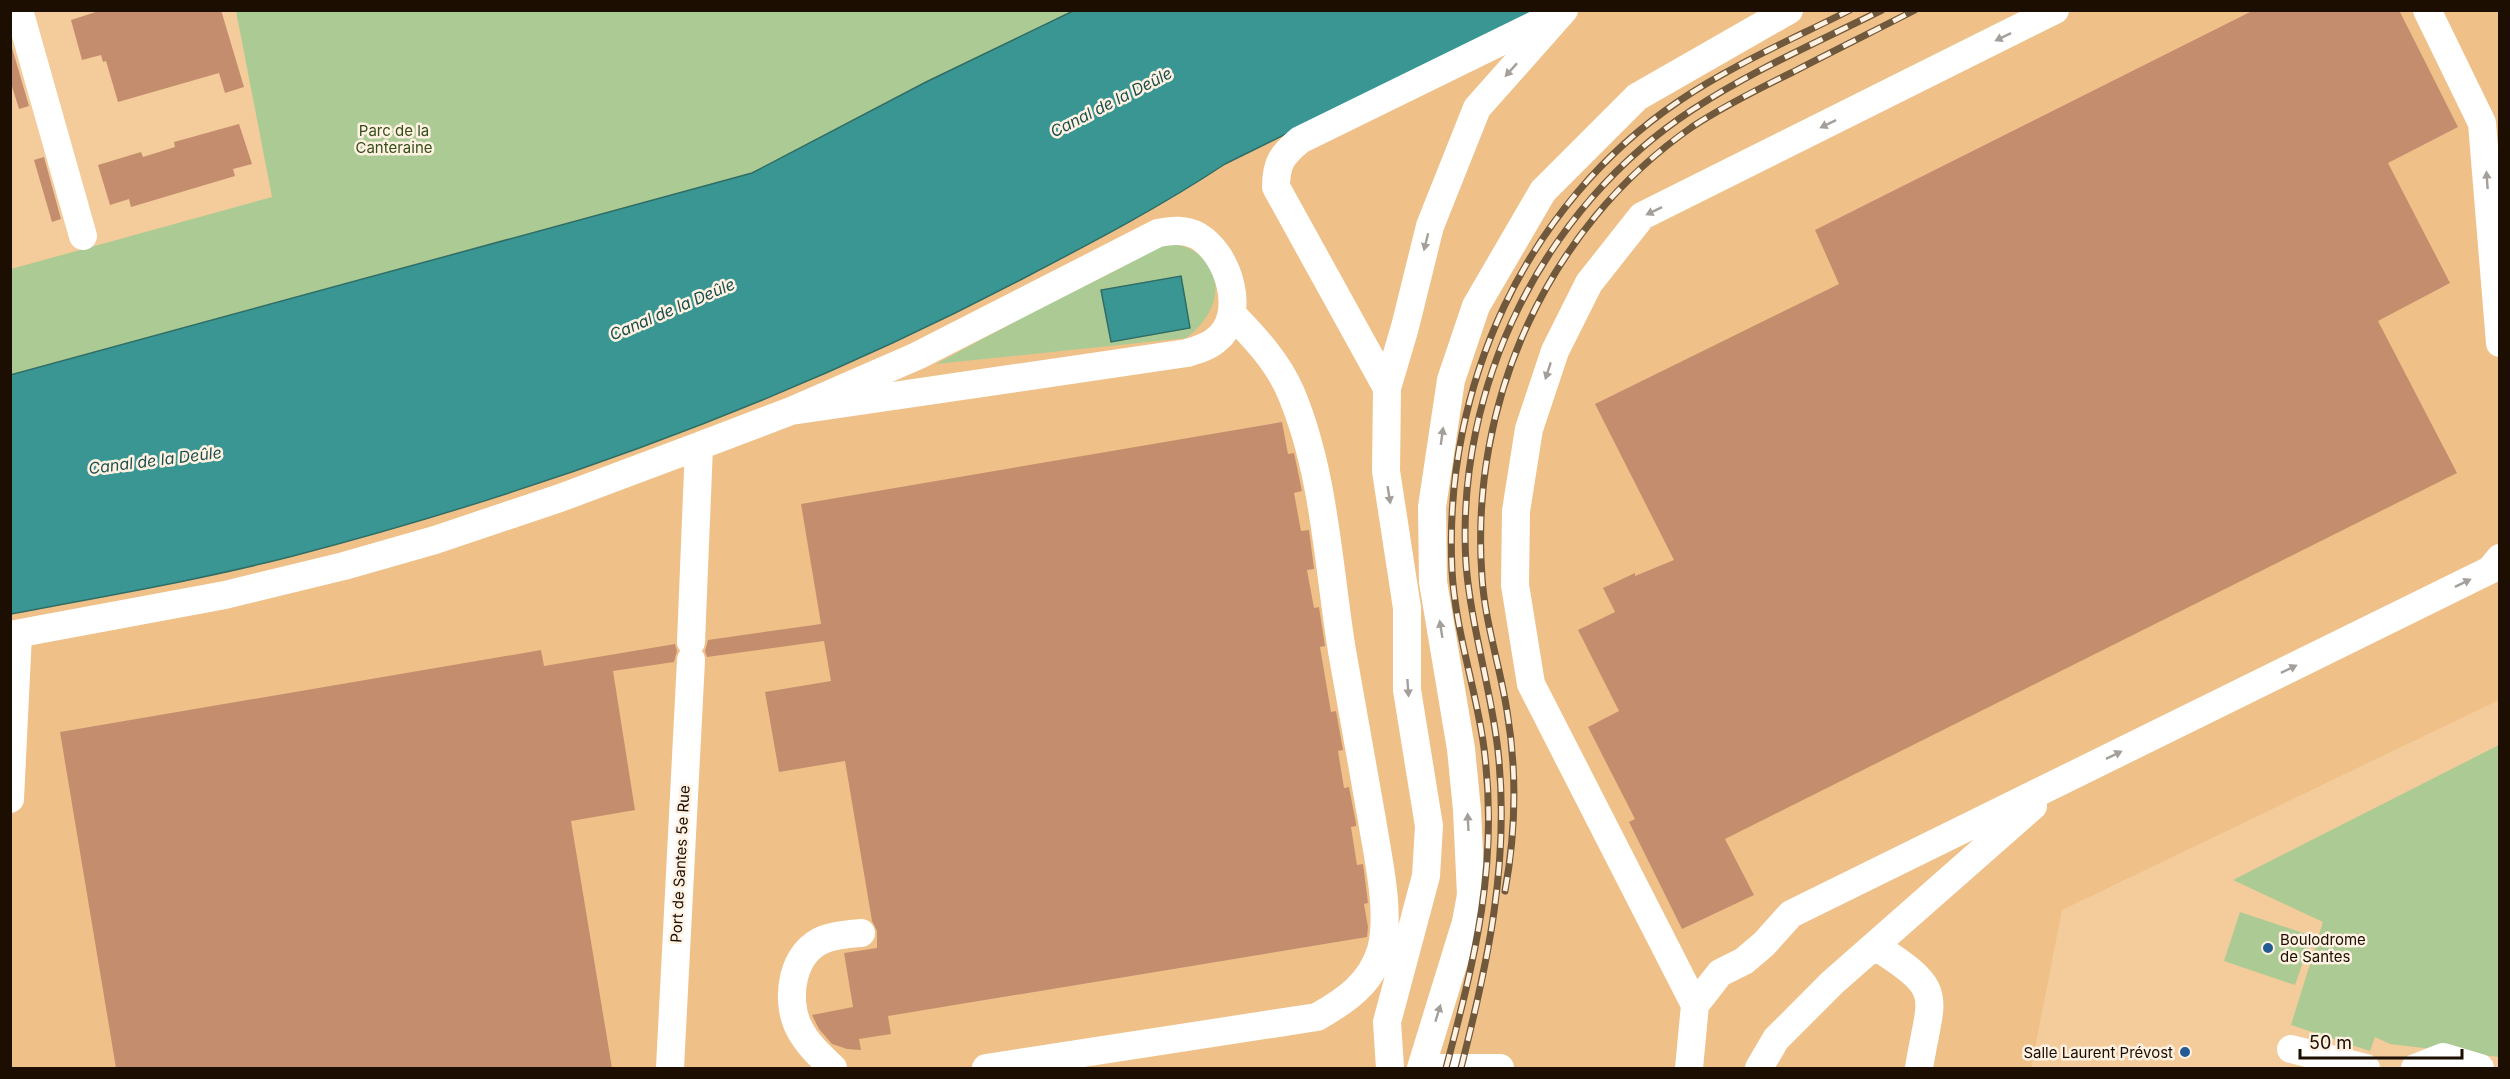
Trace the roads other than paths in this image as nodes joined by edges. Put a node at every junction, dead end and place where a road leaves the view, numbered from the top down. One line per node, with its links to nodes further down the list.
1 (19, 10): 6 (street)
2 (1564, 10): 9 (street, one-way to 9); 9 (street)
3 (1789, 10): 24 (street, one-way to 3)
4 (2055, 10): 18 (street, one-way to 18)
5 (2427, 10): 8 (street, one-way to 5)
6 (83, 236)
7 (1232, 314): 10 (street); 10 (street); 22 (street)
8 (2499, 342)
9 (1387, 388): 23 (street, one-way to 23)
10 (791, 411): 11 (street)
11 (699, 446): 13 (street); 20 (street, Port de Santes 5e Rue)
12 (2499, 558): 14 (street, one-way to 12)
13 (14, 634): 15 (street)
14 (2061, 781): 17 (street); 18 (street)
15 (10, 799)
16 (861, 933): 21 (street)
17 (1875, 946): 28 (street); 29 (street)
18 (1695, 1005): 27 (street)
19 (2291, 1049): 30 (street)
20 (670, 1068)
21 (834, 1068)
22 (986, 1068)
23 (1390, 1068)
24 (1421, 1068): 25 (street)
25 (1492, 1068): 26 (street)
26 (1500, 1068)
27 (1689, 1068)
28 (1759, 1068)
29 (1919, 1068)
30 (2366, 1068)
31 (2415, 1068): 32 (street)
32 (2481, 1068)

